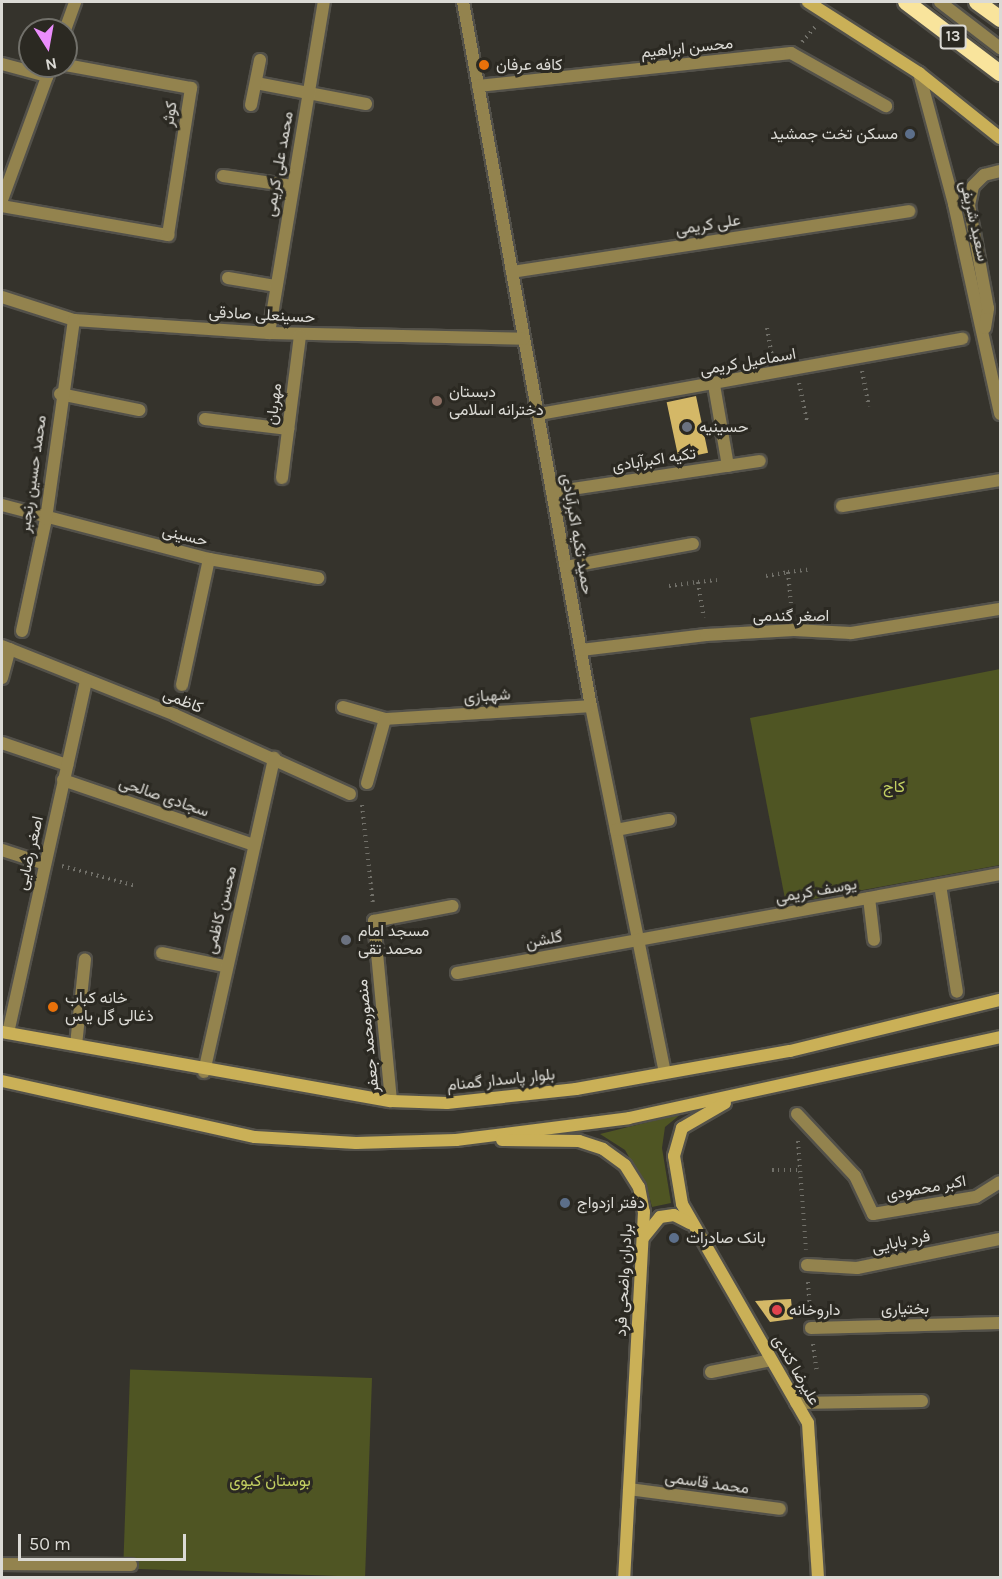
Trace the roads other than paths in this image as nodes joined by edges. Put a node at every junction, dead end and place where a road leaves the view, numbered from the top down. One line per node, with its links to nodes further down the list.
1 (75, 2): 8 (street)
2 (324, 2): 20 (street, محمد علی کریمی)
3 (463, 2): 19 (street, حمید تکیه اکبرآبادی)
4 (808, 2): 15 (main road)
5 (906, 2): 16 (highway, 13)
6 (940, 2): 10 (street)
7 (977, 2): 9 (highway)
8 (69, 18)
9 (1000, 19)
10 (1000, 48)
11 (260, 60): 18 (street)
12 (2, 64): 13 (street)
13 (18, 66)
14 (78, 67): 29 (street, کوثر)
15 (919, 73): 24 (main road); 38 (street, سعید شریفی)
16 (1000, 73)
17 (46, 78): 28 (street)
18 (255, 82): 20 (street); 22 (street)
19 (478, 86): 23 (street, محسن ابراهیم); 31 (street, حمید تکیه اکبرآبادی)
20 (308, 91): 21 (street); 27 (street, محمد علی کریمی)
21 (366, 104)
22 (251, 105)
23 (886, 106)
24 (1000, 138)
25 (1000, 171): 38 (street)
26 (223, 176): 27 (street)
27 (292, 186): 33 (street, محمد علی کریمی)
28 (2, 200)
29 (2, 206)
30 (909, 211): 31 (street, علی کریمی)
31 (512, 272): 39 (street, حمید تکیه اکبرآبادی)
32 (228, 278): 33 (street)
33 (276, 286): 36 (street, محمد علی کریمی)
34 (2, 297): 35 (street, حسینعلی صادقی)
35 (74, 320): 36 (street, حسینعلی صادقی); 42 (street, محمد حسین رنجبر)
36 (269, 333): 37 (street, حسینعلی صادقی)
37 (300, 335): 39 (street, حسینعلی صادقی); 47 (street, مهربان)
38 (983, 335): 45 (street, سعید شریفی)
39 (524, 339): 44 (street, حمید تکیه اکبرآبادی)
40 (962, 339): 41 (street, اسماعیل کریمی)
41 (714, 385): 44 (street, اسماعیل کریمی); 49 (street)
42 (60, 394): 43 (street); 55 (street, محمد حسین رنجبر)
43 (139, 410)
44 (540, 414): 52 (street, حمید تکیه اکبرآبادی)
45 (1000, 414)
46 (205, 418): 47 (street)
47 (288, 429): 50 (street, مهربان)
48 (760, 461): 49 (street, تکیه اکبرآبادی)
49 (728, 466): 52 (street, تکیه اکبرآبادی)
50 (282, 478)
51 (1000, 480): 54 (street)
52 (552, 492): 58 (street, حمید تکیه اکبرآبادی)
53 (2, 505): 55 (street, حسینی)
54 (842, 506)
55 (46, 519): 57 (street, حسینی); 61 (street, محمد حسین رنجبر)
56 (693, 544): 58 (street)
57 (209, 560): 59 (street, حسینی); 66 (street)
58 (566, 567): 63 (street, حمید تکیه اکبرآبادی)
59 (318, 578)
60 (1000, 609): 63 (street, اصغر گندمی)
61 (21, 631)
62 (6, 648): 64 (street); 65 (street, کاظمی)
63 (581, 650): 67 (street, حمید تکیه اکبرآبادی)
64 (2, 678)
65 (86, 681): 71 (street, کاظمی); 72 (street, اصغر رضایی)
66 (182, 685)
67 (591, 706): 69 (street, شهبازی); 77 (street, حمید تکیه اکبرآبادی)
68 (343, 707): 69 (street, شهبازی)
69 (385, 719): 74 (street)
70 (2, 743): 72 (street)
71 (274, 758): 75 (street, کاظمی); 78 (street, محسن کاظمی)
72 (67, 765): 73 (street, اصغر رضایی)
73 (63, 780): 78 (street, سجادی صالحی); 80 (street, اصغر رضایی)
74 (367, 783)
75 (350, 794)
76 (669, 820): 77 (street)
77 (616, 830): 85 (street, حمید تکیه اکبرآبادی)
78 (254, 845): 89 (street, محسن کاظمی)
79 (2, 850): 80 (street)
80 (45, 863): 93 (street, اصغر رضایی)
81 (1000, 874): 82 (street, یوسف کریمی)
82 (940, 885): 83 (street, یوسف کریمی); 91 (street)
83 (869, 898): 85 (street, یوسف کریمی); 86 (street)
84 (453, 906): 100 (street, منصورمحمد جعفر)
85 (638, 940): 90 (street, گلشن); 97 (street, حمید تکیه اکبرآبادی)
86 (874, 940)
87 (162, 953): 89 (street)
88 (85, 959): 95 (street)
89 (224, 966): 96 (street, محسن کاظمی)
90 (457, 973)
91 (957, 992)
92 (1000, 1000): 97 (main road, بلوار پاسدار گمنام)
93 (5, 1033): 95 (main road, بلوار پاسدار گمنام)
94 (1000, 1037): 99 (main road)
95 (76, 1046): 96 (main road, بلوار پاسدار گمنام)
96 (204, 1072): 100 (main road, بلوار پاسدار گمنام)
97 (665, 1072): 100 (main road, بلوار پاسدار گمنام)
98 (2, 1081): 102 (main road)
99 (745, 1094): 102 (main road); 104 (main road, علیرضا کندی)
100 (392, 1101)
101 (796, 1114): 103 (street, اکبر محمودی)
102 (456, 1140): 105 (main road, برادران واضحی فرد)
103 (1000, 1182)
104 (690, 1223): 105 (main road); 110 (main road, علیرضا کندی)
105 (643, 1238): 114 (main road, برادران واضحی فرد)
106 (1000, 1239): 107 (street, فرد بابایی)
107 (807, 1265)
108 (1000, 1323): 109 (street, بختیاری)
109 (811, 1328)
110 (771, 1360): 111 (street); 113 (main road, علیرضا کندی)
111 (711, 1372)
112 (922, 1401): 113 (street)
113 (796, 1403): 119 (main road, علیرضا کندی)
114 (628, 1489): 115 (street, محمد قاسمی); 118 (main road, برادران واضحی فرد)
115 (780, 1509)
116 (2, 1564): 117 (street)
117 (130, 1565)
118 (624, 1578)
119 (818, 1578)

